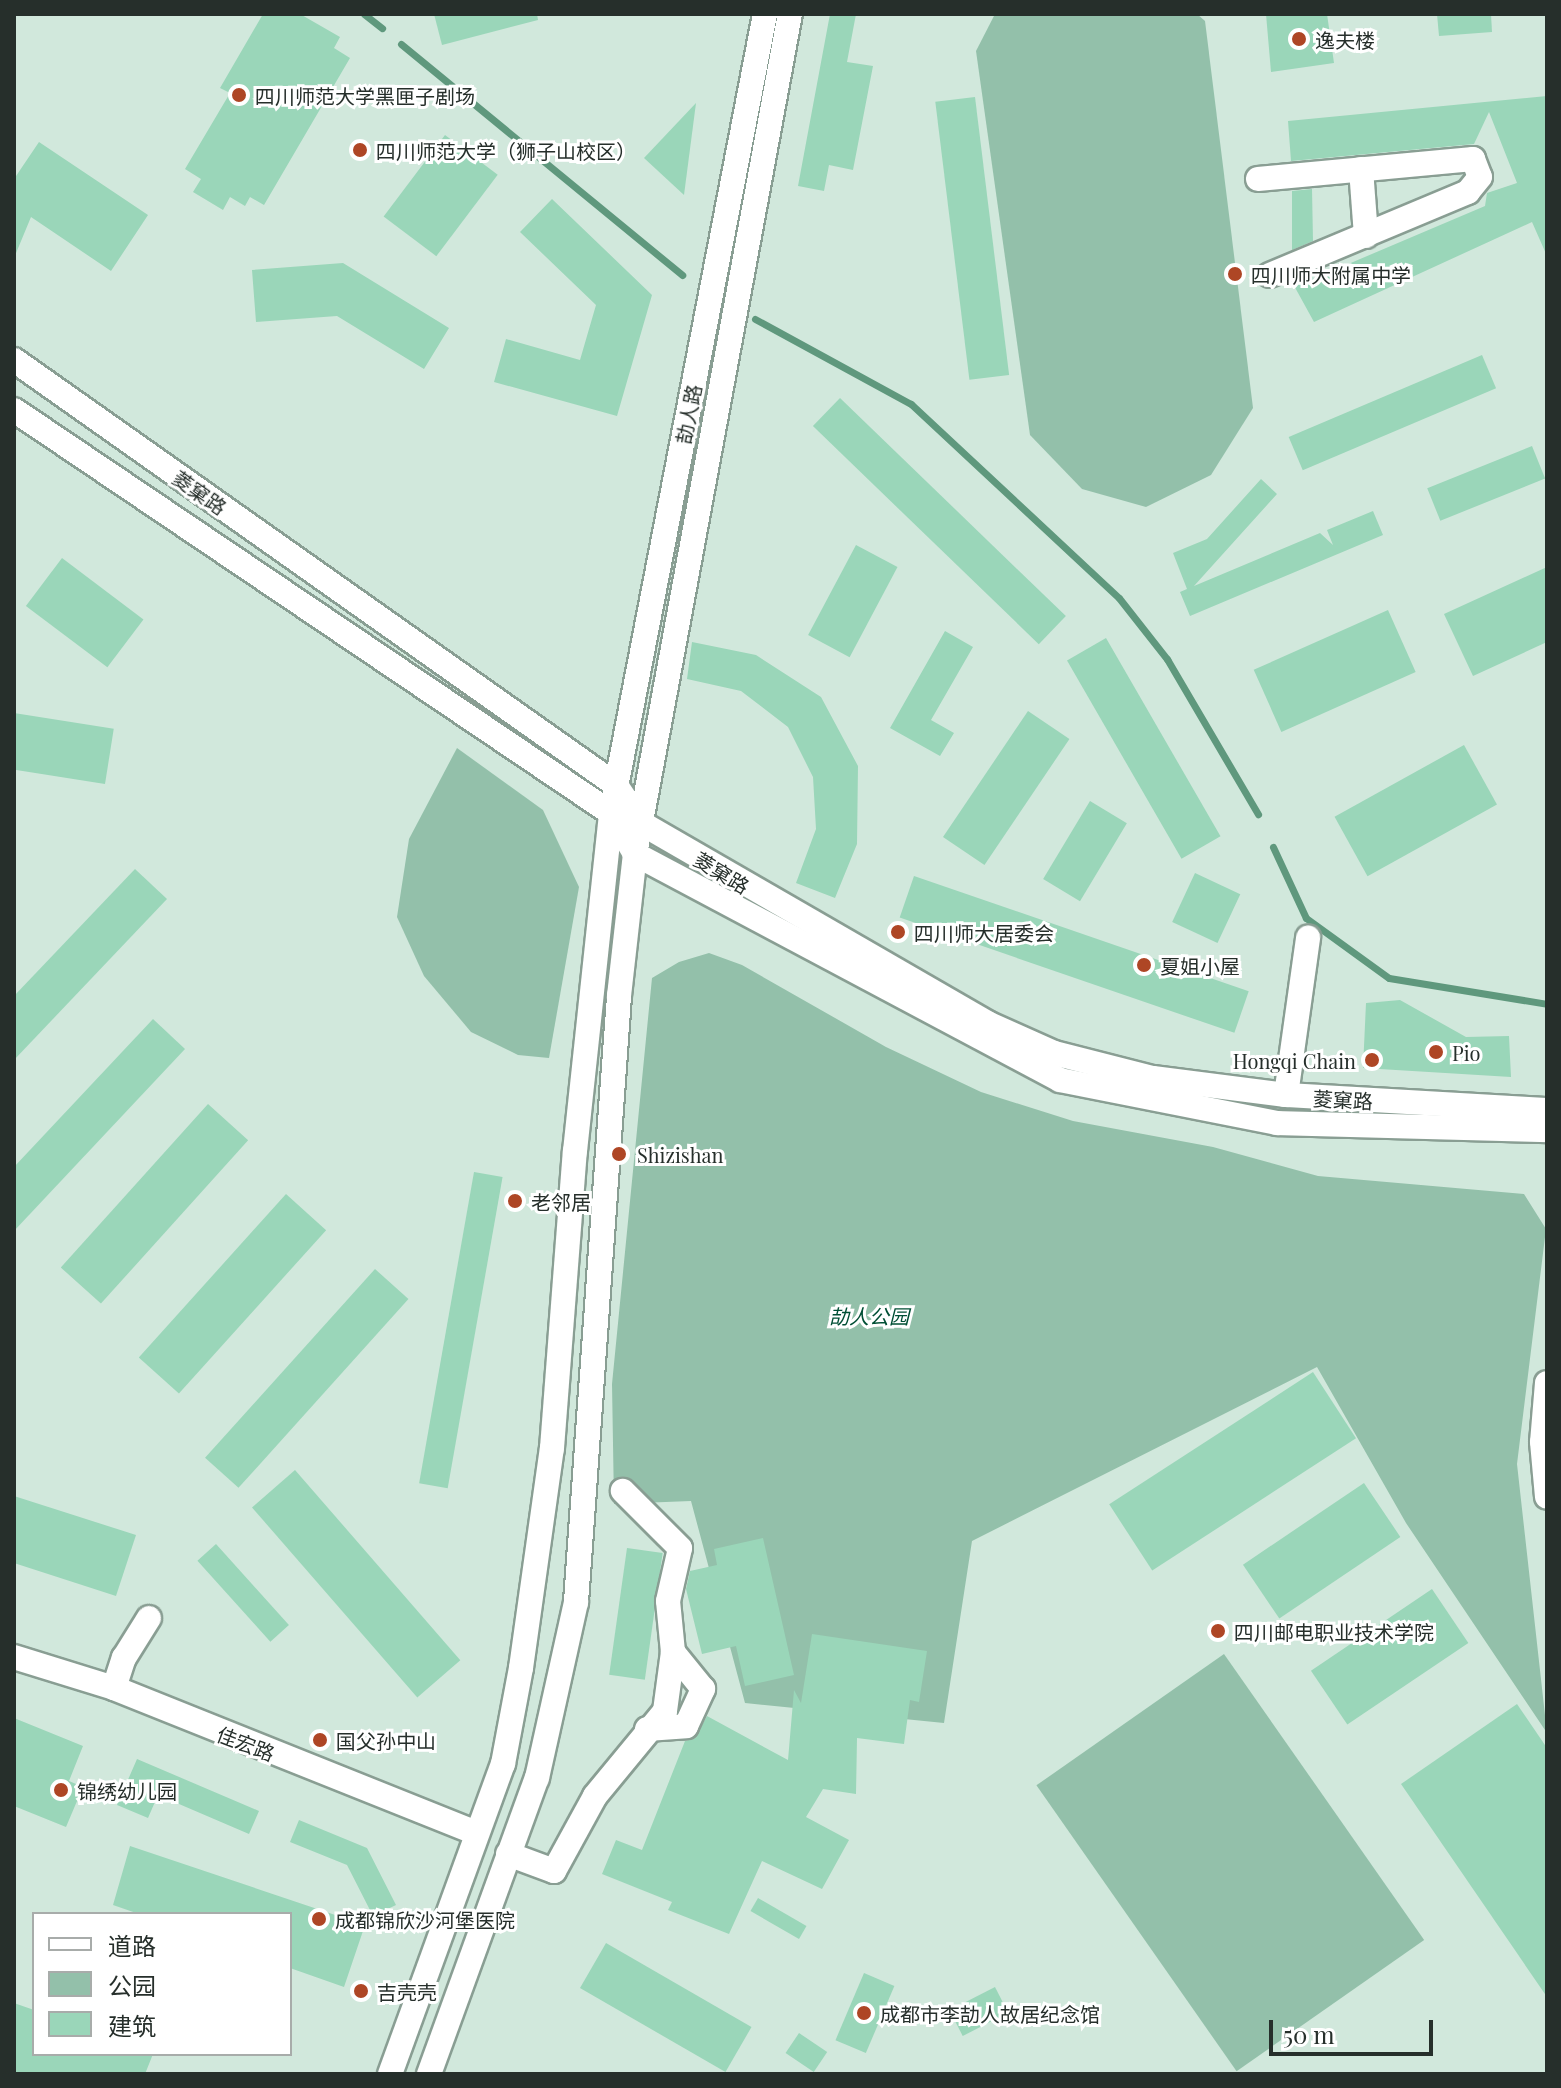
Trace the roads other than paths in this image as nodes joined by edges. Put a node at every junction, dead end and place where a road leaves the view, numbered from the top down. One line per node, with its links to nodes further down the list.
1 (765, 14): 9 (street, 劼人路)
2 (790, 14): 11 (street)
3 (1361, 169): 4 (street); 5 (street); 5 (street)
4 (1258, 179)
5 (1366, 236): 6 (street)
6 (1270, 275)
7 (14, 360): 9 (street, 菱窠路)
8 (14, 410): 10 (street, 菱窠路)
9 (616, 785): 10 (street, 劼人路); 11 (street, 菱窠路)
10 (611, 813): 12 (street, 菱窠路); 25 (street, 劼人路)
11 (641, 823): 12 (street); 14 (street, 菱窠路)
12 (635, 854): 16 (street, 菱窠路); 26 (street)
13 (1308, 938): 14 (street)
14 (1286, 1095): 15 (street, 菱窠路)
15 (1547, 1110)
16 (1547, 1130)
17 (1547, 1383): 19 (street)
18 (623, 1491): 21 (street)
19 (1547, 1497)
20 (149, 1618): 23 (street)
21 (673, 1652): 24 (street); 24 (street)
22 (14, 1657): 23 (street, 佳宏路)
23 (114, 1688): 25 (street, 佳宏路)
24 (647, 1729): 26 (street)
25 (476, 1833): 27 (street, 劼人路)
26 (508, 1854): 28 (street)
27 (390, 2074)
28 (429, 2074)

